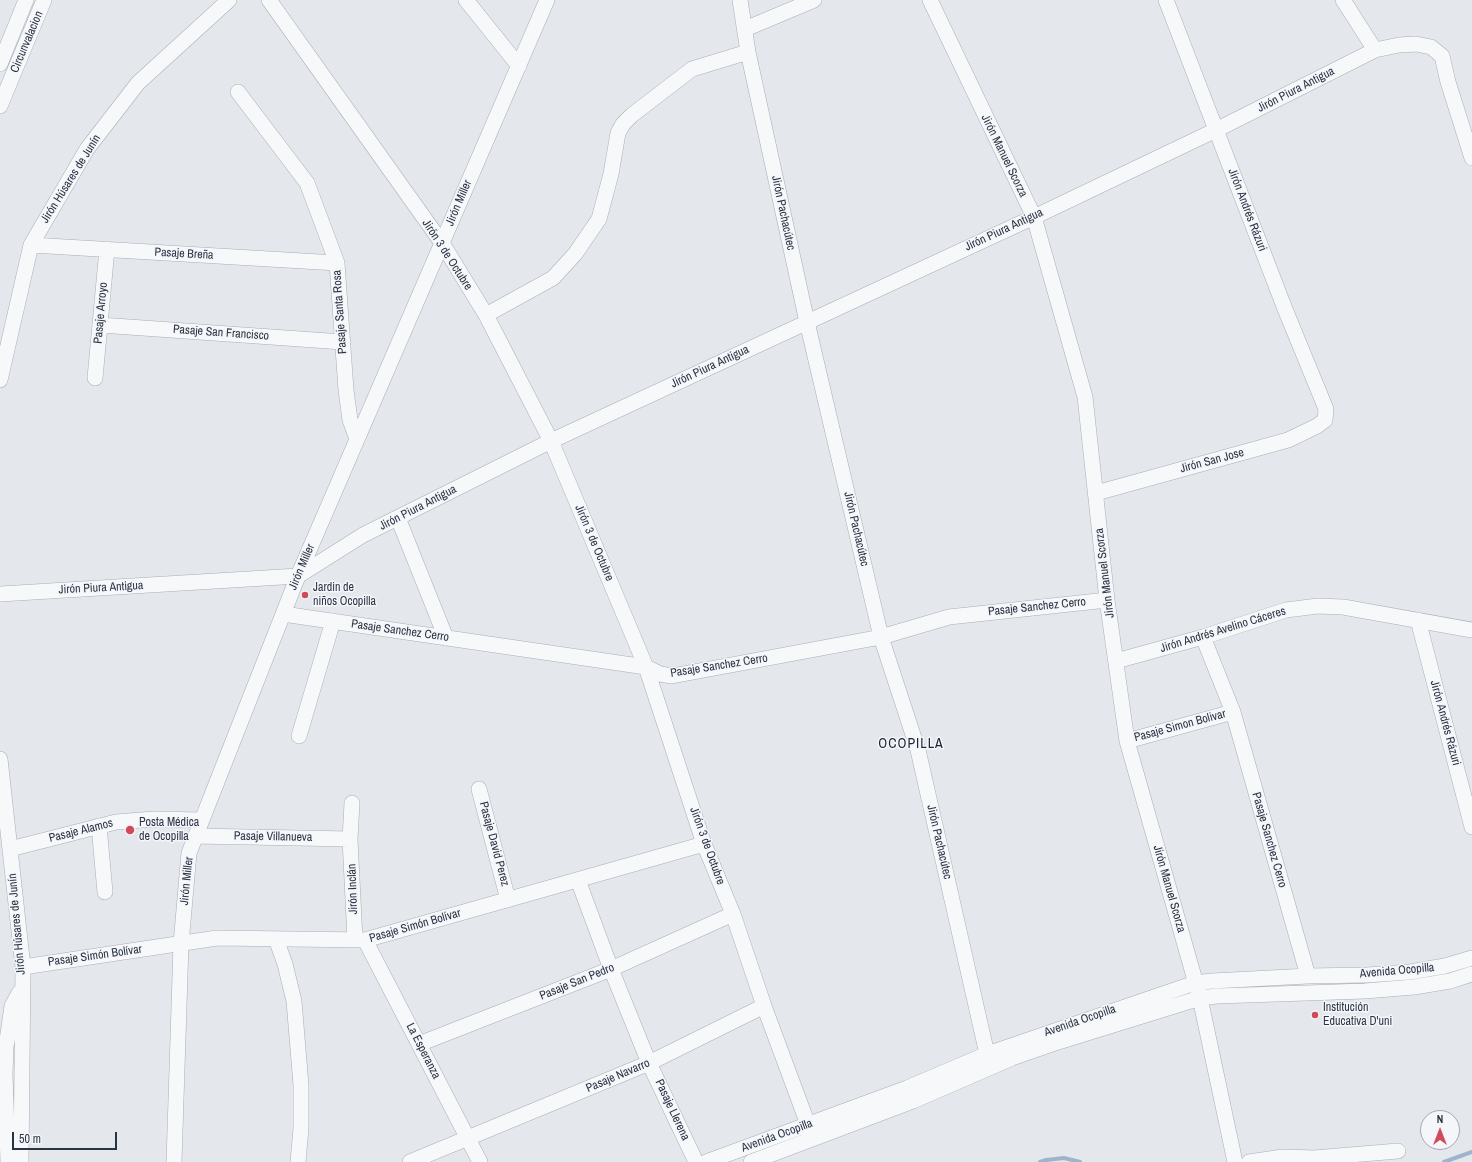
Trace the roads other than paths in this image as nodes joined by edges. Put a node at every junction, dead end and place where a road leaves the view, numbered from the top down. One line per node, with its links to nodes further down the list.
1 (26, 0): 15 (street, Circunvalacion)
2 (44, 0): 18 (street, Circunvalacion)
3 (229, 0): 23 (street, Jirón Húsares de Junín)
4 (269, 0): 22 (street, Jirón 3 de Octubre)
5 (466, 0): 16 (street)
6 (547, 0): 16 (street, Jirón Miller)
7 (740, 0): 12 (street, Jirón Pachacútec)
8 (814, 0): 12 (street)
9 (930, 0): 21 (street, Jirón Manuel Scorza)
10 (1166, 0): 19 (street, Jirón Andrés Rázuri)
11 (1343, 0): 13 (street)
12 (745, 29): 14 (street, Jirón Pachacútec)
13 (1375, 50): 19 (street, Jirón Piura Antigua); 20 (street, Jirón Piura Antigua)
14 (748, 52): 26 (street); 27 (street, Jirón Pachacútec)
15 (0, 64)
16 (519, 66): 22 (street, Jirón Miller)
17 (238, 92): 25 (street, Pasaje Santa Rosa)
18 (0, 106)
19 (1216, 130): 21 (street, Jirón Piura Antigua); 32 (street, Jirón Andrés Rázuri)
20 (1472, 158)
21 (1034, 217): 27 (street, Jirón Piura Antigua); 35 (street, Jirón Manuel Scorza)
22 (442, 243): 26 (street, Jirón 3 de Octubre); 33 (street, Jirón Miller)
23 (31, 244): 24 (street, Pasaje Breña); 31 (street, Jirón Húsares de Junín)
24 (107, 249): 25 (street, Pasaje Breña); 28 (street, Pasaje Arroyo)
25 (337, 263): 29 (street, Pasaje Santa Rosa)
26 (486, 315): 34 (street, Jirón 3 de Octubre)
27 (807, 322): 34 (street, Jirón Piura Antigua); 44 (street, Jirón Pachacútec)
28 (100, 325): 29 (street, Pasaje San Francisco); 30 (street, Pasaje Arroyo)
29 (343, 342): 33 (street, Pasaje Santa Rosa)
30 (96, 378)
31 (0, 380)
32 (1325, 420): 35 (street, Jirón San Jose)
33 (357, 439): 37 (street, Jirón Miller)
34 (551, 441): 36 (street, Jirón Piura Antigua); 48 (street, Jirón 3 de Octubre)
35 (1096, 493): 39 (street, Jirón Manuel Scorza)
36 (398, 518): 37 (street, Jirón Piura Antigua); 45 (street)
37 (298, 576): 38 (street, Jirón Piura Antigua); 40 (street, Jirón Miller)
38 (0, 594)
39 (1107, 600): 44 (street, Pasaje Sanchez Cerro); 47 (street, Jirón Manuel Scorza)
40 (283, 614): 42 (street, Pasaje Sanchez Cerro); 55 (street, Jirón Miller)
41 (1418, 620): 43 (street, Jirón Andrés Avelino Cáceres); 46 (street, Jirón Andrés Avelino Cáceres); 57 (street, Jirón Andrés Rázuri)
42 (333, 621): 45 (street, Pasaje Sanchez Cerro); 50 (street)
43 (1472, 630)
44 (881, 637): 48 (street, Pasaje Sanchez Cerro); 81 (street, Jirón Pachacútec)
45 (446, 638): 48 (street, Pasaje Sanchez Cerro)
46 (1203, 638): 47 (street, Jirón Andrés Avelino Cáceres); 49 (street, Pasaje Sanchez Cerro)
47 (1116, 661): 51 (street, Jirón Manuel Scorza)
48 (646, 667): 60 (street, Jirón 3 de Octubre)
49 (1233, 712): 51 (street, Pasaje Simon Bolivar); 74 (street, Pasaje Sanchez Cerro)
50 (299, 736)
51 (1127, 741): 75 (street, Jirón Manuel Scorza)
52 (0, 758): 61 (street, Jirón Húsares de Junín)
53 (479, 789): 65 (street, Pasaje David Perez)
54 (352, 803): 59 (street, Jirón Inclán)
55 (202, 820): 56 (street, Pasaje Alamos); 58 (street, Jirón Miller)
56 (99, 826): 61 (street, Pasaje Alamos); 64 (street)
57 (1472, 827)
58 (196, 836): 59 (street, Pasaje Villanueva); 69 (street, Jirón Miller)
59 (350, 839): 68 (street, Jirón Inclán)
60 (704, 844): 62 (street, Pasaje Simón Bolívar); 66 (street, Jirón 3 de Octubre)
61 (10, 849): 63 (street, Jirón Húsares de Junín)
62 (578, 880): 65 (street, Pasaje Simón Bolívar); 72 (street, Pasaje Llerena)
63 (7, 881): 71 (street, Jirón Húsares de Junín)
64 (105, 892)
65 (508, 900): 68 (street, Pasaje Simón Bolívar)
66 (733, 914): 72 (street, Pasaje San Pedro); 78 (street, Jirón 3 de Octubre)
67 (276, 939): 68 (street, Pasaje Simón Bolívar); 69 (street, Pasaje Simón Bolívar); 90 (street)
68 (360, 940): 79 (street, La Esperanza)
69 (181, 944): 71 (street, Pasaje Simón Bolívar); 89 (street, Jirón Miller)
70 (1472, 958): 74 (street, Avenida Ocopilla)
71 (22, 966): 76 (street, Jirón Húsares de Junín)
72 (611, 969): 79 (street, Pasaje San Pedro); 82 (street, Pasaje Llerena)
73 (1472, 974): 77 (street, Avenida Ocopilla)
74 (1308, 976): 75 (street, Avenida Ocopilla)
75 (1196, 983): 77 (street, Jirón Manuel Scorza); 81 (street, Avenida Ocopilla)
76 (22, 987): 80 (street); 88 (street, Jirón Húsares de Junín)
77 (1200, 998): 84 (street, Avenida Ocopilla); 96 (street, Jirón Manuel Scorza)
78 (764, 1006): 82 (street, Pasaje Navarro); 84 (street, Jirón 3 de Octubre)
79 (419, 1044): 85 (street, La Esperanza)
80 (3, 1047): 83 (street)
81 (987, 1054): 84 (street, Avenida Ocopilla)
82 (649, 1063): 85 (street, Pasaje Navarro); 93 (street, Pasaje Llerena)
83 (3, 1073): 87 (street)
84 (810, 1132): 94 (street, Avenida Ocopilla); 95 (street, Avenida Ocopilla)
85 (468, 1138): 91 (street, Pasaje Navarro); 92 (street, La Esperanza)
86 (1398, 1152): 97 (street)
87 (8, 1162)
88 (21, 1162)
89 (174, 1162)
90 (298, 1162)
91 (410, 1162)
92 (480, 1162)
93 (696, 1162)
94 (706, 1162)
95 (751, 1162)
96 (1235, 1162)
97 (1249, 1162)

